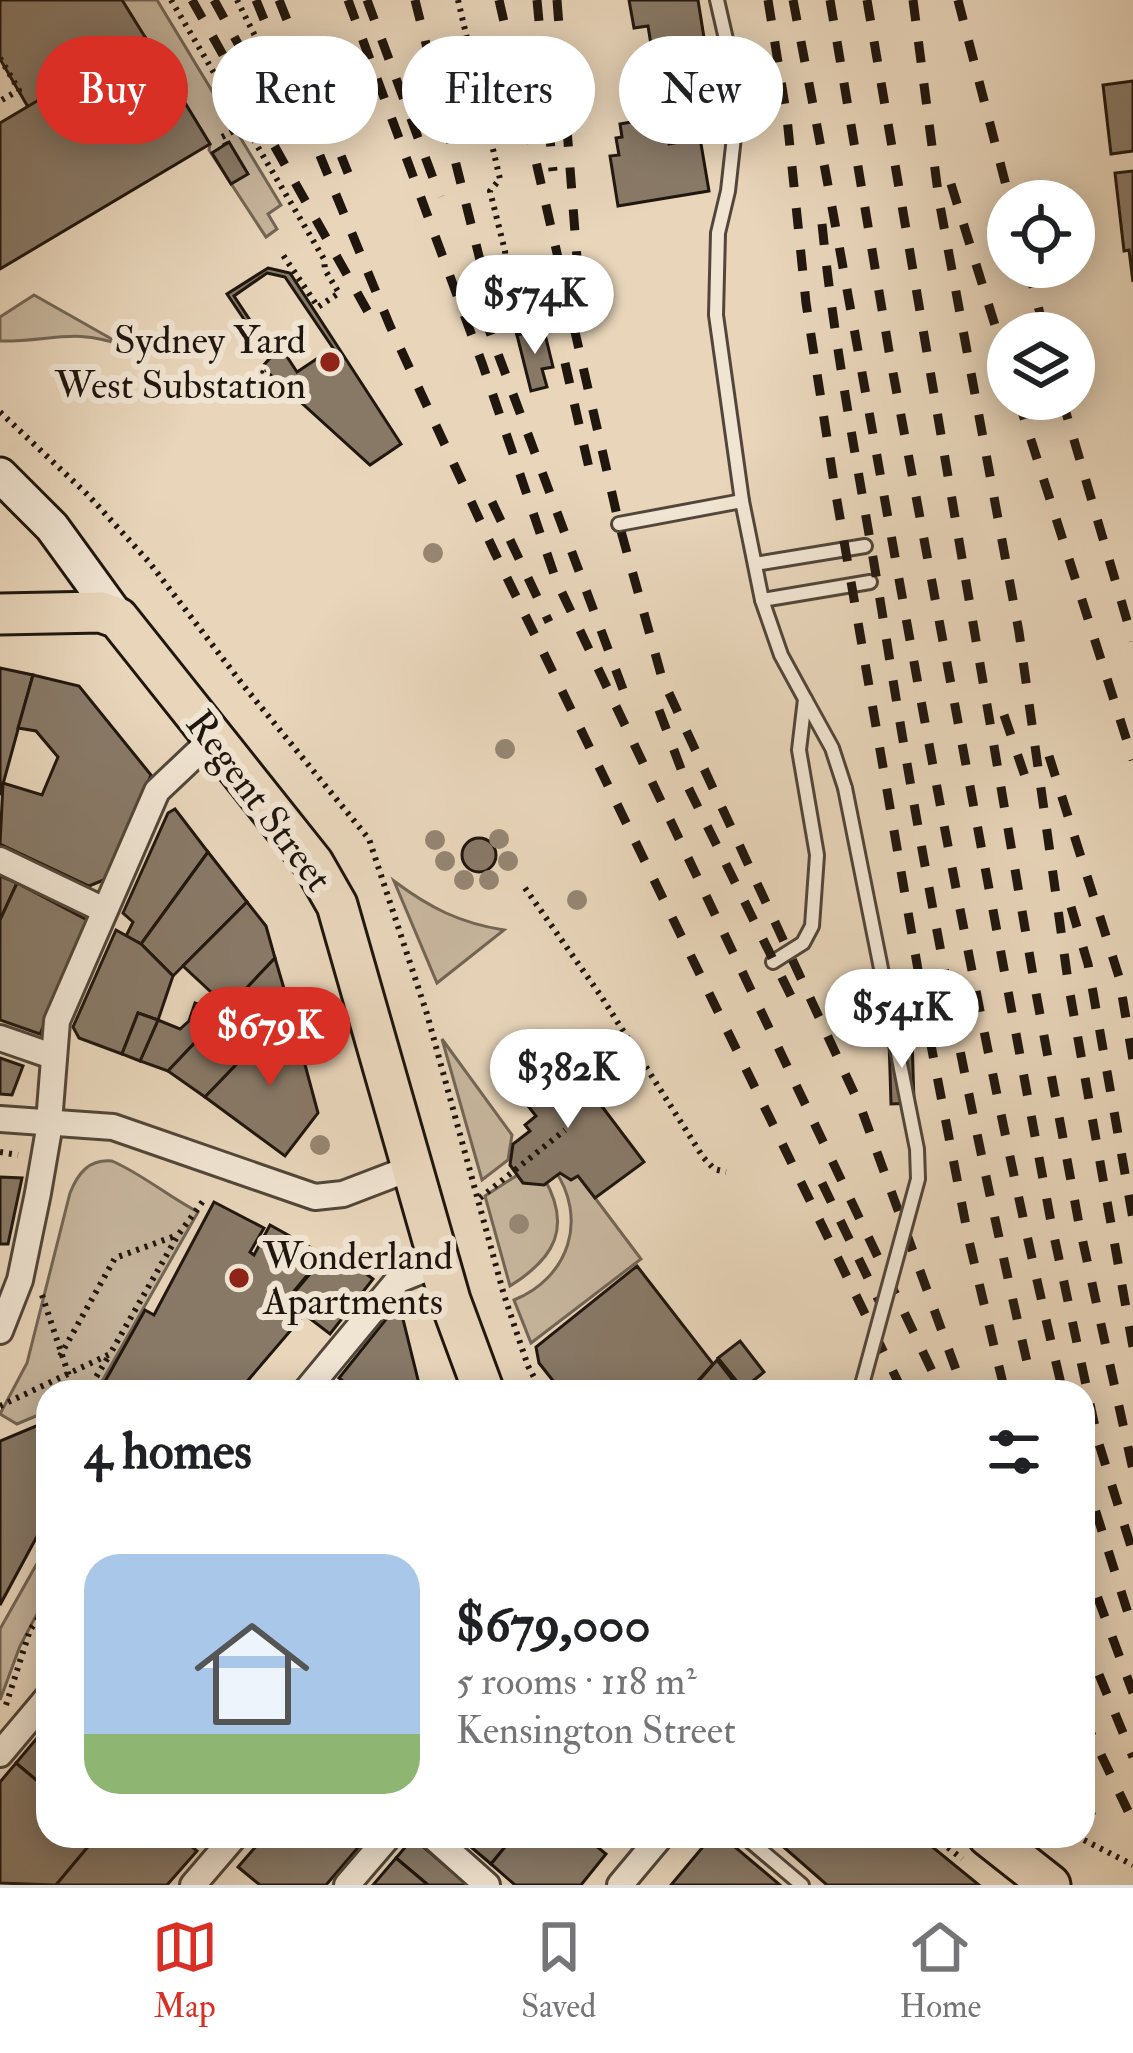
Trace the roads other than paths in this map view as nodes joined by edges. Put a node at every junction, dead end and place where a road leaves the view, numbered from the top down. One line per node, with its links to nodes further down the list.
1 (717, 0): 3 (lane)
2 (0, 475): 10 (main road)
3 (742, 501): 4 (lane); 6 (lane)
4 (619, 524)
5 (865, 547): 6 (lane)
6 (755, 565): 8 (lane)
7 (870, 582): 8 (lane)
8 (762, 600): 11 (lane)
9 (0, 614): 10 (main road)
10 (118, 618): 12 (main road, Regent Street)
11 (805, 699): 15 (lane); 25 (lane, bridge)
12 (212, 740): 14 (street); 20 (main road, Regent Street)
13 (0, 860): 14 (street)
14 (104, 910): 17 (street)
15 (773, 962)
16 (0, 1038): 17 (street)
17 (52, 1056): 19 (street)
18 (0, 1119): 19 (street)
19 (49, 1121): 20 (street); 22 (street)
20 (411, 1168): 21 (main road, Regent Street)
21 (441, 1263): 23 (street); 24 (main road, Regent Street)
22 (0, 1331)
23 (314, 1380)
24 (480, 1380)
25 (863, 1380)
26 (36, 1711): 27 (street)
27 (0, 1754)
28 (225, 1848): 34 (street)
29 (379, 1848): 35 (street)
30 (446, 1848): 36 (street)
31 (651, 1848): 37 (street)
32 (758, 1848): 38 (lane)
33 (1003, 1848): 39 (main road)
34 (194, 1885)
35 (347, 1885)
36 (488, 1885)
37 (620, 1885)
38 (802, 1885)
39 (1050, 1885)

